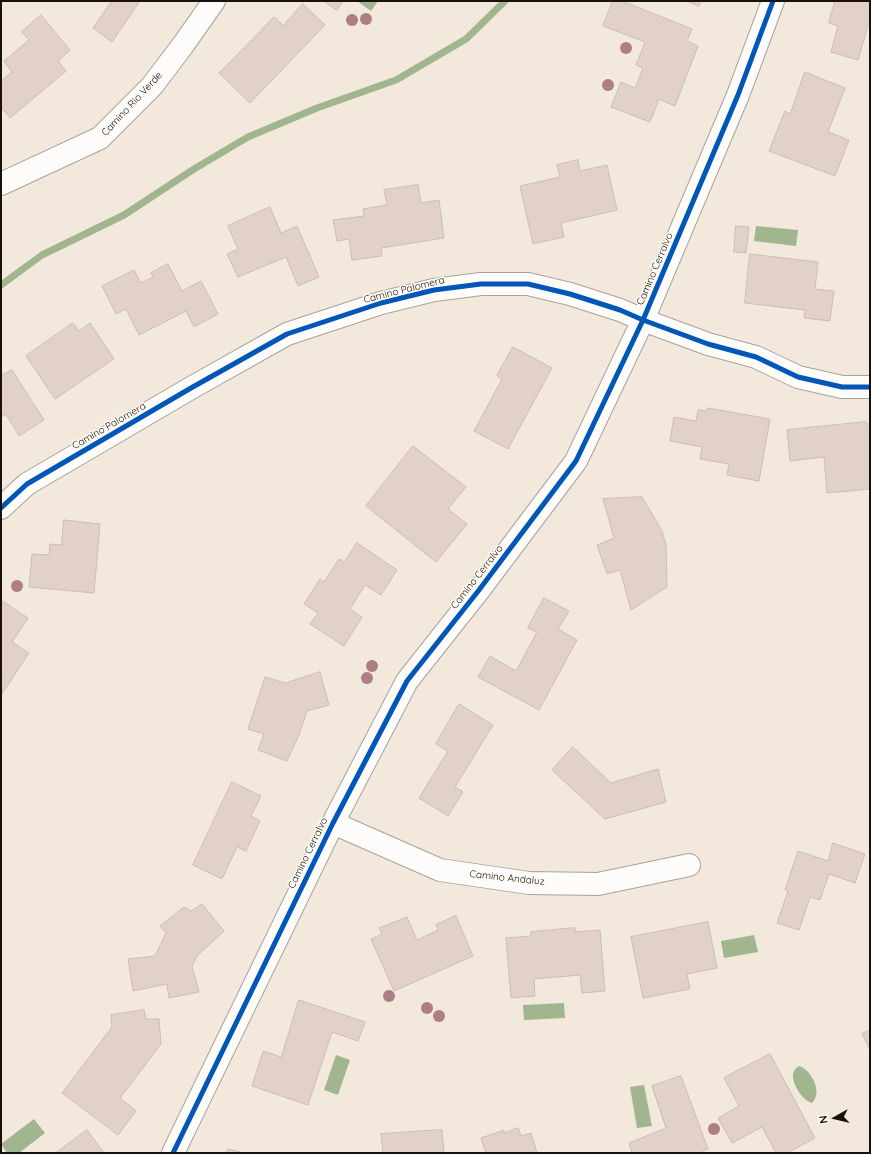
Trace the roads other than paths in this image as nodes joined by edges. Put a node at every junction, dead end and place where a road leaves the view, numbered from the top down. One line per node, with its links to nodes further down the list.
1 (214, 1): 3 (street, Camino Rio Verde)
2 (773, 1): 4 (street, Camino Cerralvo)
3 (1, 184)
4 (643, 320): 5 (street, Camino Palomera); 6 (street, Camino Palomera); 7 (street, Camino Cerralvo)
5 (870, 387)
6 (1, 508)
7 (333, 823): 8 (street, Camino Andaluz); 9 (street, Camino Cerralvo)
8 (689, 866)
9 (173, 1153)

